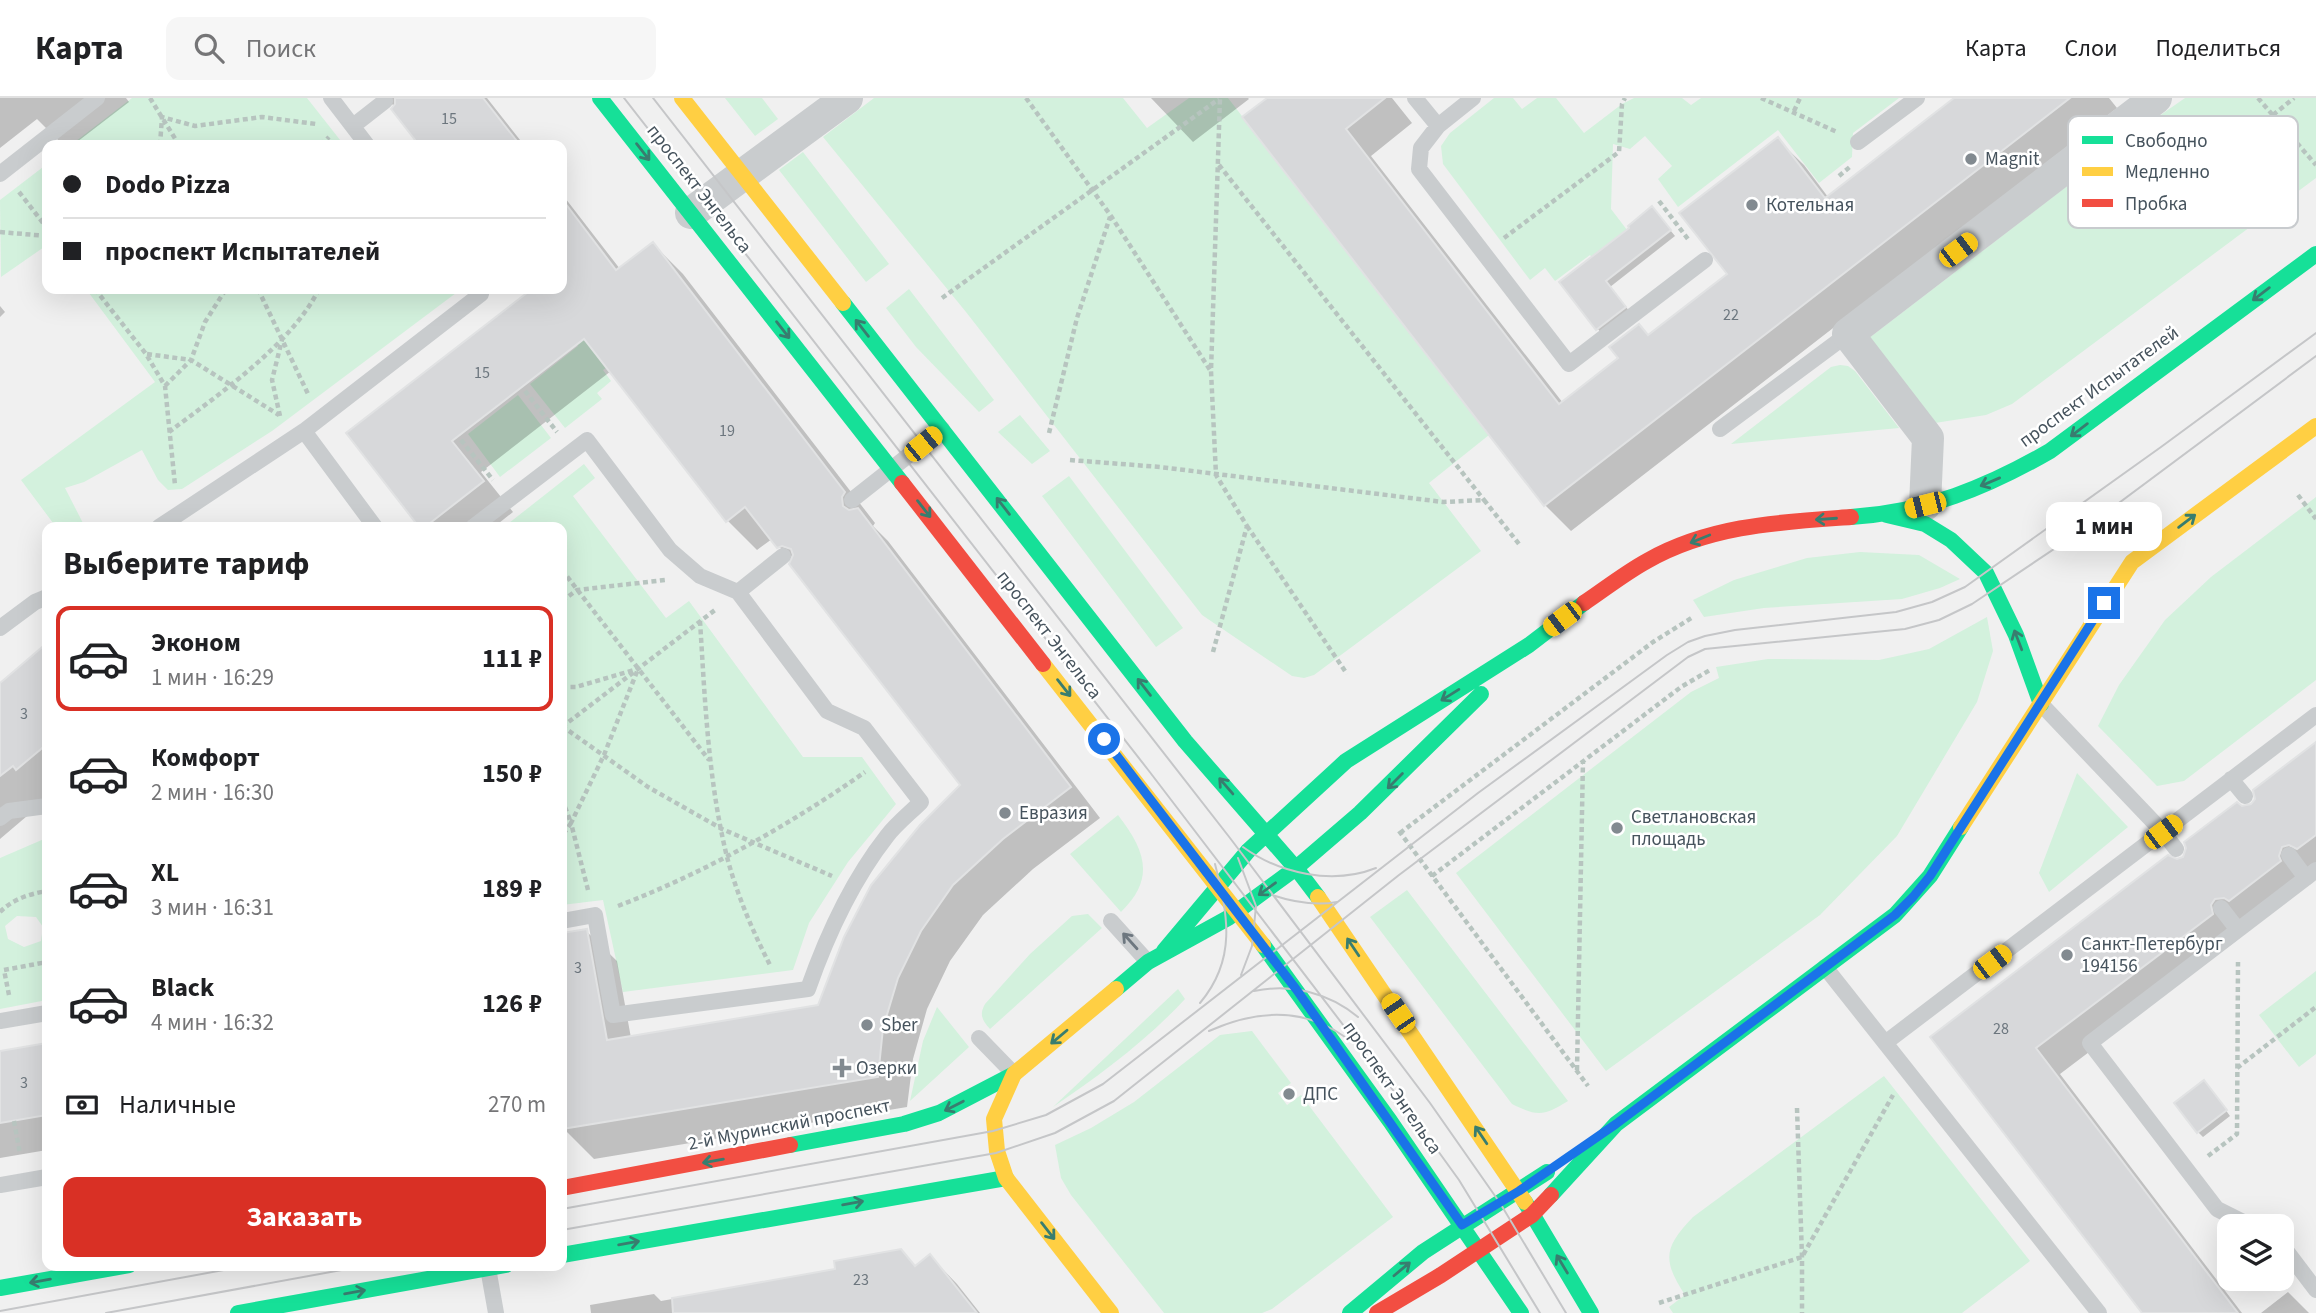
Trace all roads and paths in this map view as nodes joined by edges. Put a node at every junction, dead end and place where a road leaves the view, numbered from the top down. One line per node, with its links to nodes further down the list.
1 (97, 98): 26 (lane)
2 (150, 98): 22 (path)
3 (331, 98): 24 (lane)
4 (600, 98): 40 (main road, проспект Энгельса, one-way to 40)
5 (682, 98): 37 (main road)
6 (847, 98): 37 (street)
7 (1026, 98): 38 (path)
8 (1220, 98): 33 (path); 38 (path)
9 (1415, 98): 25 (lane)
10 (1473, 98): 25 (lane)
11 (1625, 98): 45 (path)
12 (1761, 98): 19 (path)
13 (1800, 98): 19 (path)
14 (1917, 98): 31 (lane)
15 (2156, 98): 20 (street)
16 (2258, 98): 21 (path)
17 (2294, 98): 21 (path)
18 (385, 102): 24 (lane)
19 (1794, 111): 31 (path)
20 (2133, 116)
21 (2273, 116)
22 (162, 117): 23 (path); 27 (path); 28 (path)
23 (322, 126)
24 (353, 126): 29 (lane)
25 (1438, 126): 45 (lane)
26 (44, 140)
27 (160, 140)
28 (176, 140)
29 (363, 140)
30 (42, 141): 36 (lane)
31 (1858, 142)
32 (2298, 144): 35 (path)
33 (1218, 164): 58 (path); 76 (path)
34 (2068, 165): 54 (street)
35 (2316, 165)
36 (2, 173): 42 (path)
37 (742, 175): 40 (street); 65 (main road, one-way to 37)
38 (1093, 190): 41 (path); 53 (path)
39 (1659, 201): 47 (path)
40 (691, 212): 72 (main road, проспект Энгельса, one-way to 72)
41 (1111, 216): 58 (path); 69 (path)
42 (42, 222)
43 (0, 232): 44 (path)
44 (42, 236)
45 (1485, 253): 47 (lane)
46 (2316, 254): 77 (main road, проспект Испытателей, one-way to 77)
47 (1705, 261)
48 (223, 294): 57 (path)
49 (260, 294): 55 (path)
50 (315, 294): 55 (path)
51 (481, 294): 63 (lane)
52 (100, 296): 56 (path)
53 (942, 298)
54 (1848, 334): 66 (lane); 77 (street)
55 (283, 339): 59 (path); 62 (path); 63 (path)
56 (146, 354): 57 (path); 60 (path)
57 (191, 360): 59 (path); 60 (path)
58 (1211, 371): 73 (path)
59 (231, 385): 62 (path); 68 (path)
60 (165, 386): 68 (path)
61 (524, 391): 70 (path)
62 (280, 416): 67 (path)
63 (320, 419): 67 (lane)
64 (2316, 426): 102 (main road, one-way to 64)
65 (942, 429): 72 (lane); 119 (main road, one-way to 65)
66 (1720, 429)
67 (304, 431): 78 (lane); 82 (lane)
68 (169, 432): 78 (path)
69 (1049, 433)
70 (572, 452): 83 (lane); 87 (lane)
71 (1070, 460): 73 (path)
72 (892, 469): 75 (lane); 130 (main road, проспект Энгельса, one-way to 130)
73 (1216, 475): 76 (path); 84 (path)
74 (2298, 495): 80 (path)
75 (852, 500)
76 (1484, 500): 85 (path)
77 (1925, 505): 79 (main road, проспект Испытателей)
78 (175, 515): 81 (lane)
79 (1886, 515): 96 (main road, one-way to 96); 102 (main road, one-way to 79)
80 (2316, 519)
81 (166, 522)
82 (371, 522)
83 (481, 522)
84 (1247, 526): 97 (path); 100 (path)
85 (1520, 544)
86 (783, 556): 90 (lane)
87 (701, 576): 89 (path); 90 (lane)
88 (567, 577): 89 (path)
89 (577, 590): 91 (path); 98 (path)
90 (738, 592): 94 (path); 107 (lane)
91 (567, 597)
92 (42, 599): 95 (lane)
93 (1693, 617): 121 (path)
94 (700, 621): 98 (path); 108 (path)
95 (0, 628)
96 (1529, 645): 119 (main road, one-way to 119); 126 (main road, one-way to 126)
97 (1213, 652)
98 (638, 669): 101 (path); 104 (path); 106 (path); 108 (path)
99 (1710, 670): 109 (path)
100 (1347, 674)
101 (567, 687)
102 (2041, 704): 120 (lane); 143 (main road)
103 (2316, 715): 110 (lane)
104 (567, 723)
105 (567, 730): 106 (path)
106 (604, 755): 115 (path); 118 (path)
107 (886, 757): 122 (path); 129 (lane)
108 (710, 761): 118 (path)
109 (1583, 761): 128 (path); 153 (path)
110 (2231, 779): 111 (lane); 120 (lane)
111 (2245, 796)
112 (42, 807): 114 (lane)
113 (567, 812): 115 (path)
114 (0, 818)
115 (571, 823): 117 (path); 135 (path)
116 (1396, 827): 121 (path)
117 (567, 829)
118 (722, 829): 122 (path); 125 (path)
119 (1267, 832): 126 (main road); 130 (main road)
120 (2163, 832): 123 (lane); 150 (lane)
121 (1400, 833): 128 (path)
122 (754, 842): 125 (path); 129 (path)
123 (2176, 849)
124 (2289, 855): 127 (lane)
125 (727, 857): 135 (path); 145 (path)
126 (1296, 868): 133 (main road, one-way to 133); 165 (main road, one-way to 126)
127 (2311, 874): 138 (lane)
128 (1432, 876): 153 (path)
129 (854, 886): 145 (lane)
130 (1217, 887): 133 (main road, проспект Энгельса); 139 (main road)
131 (42, 892): 134 (path)
132 (2221, 908): 138 (lane)
133 (1237, 911): 139 (main road); 168 (main road, проспект Энгельса)
134 (0, 912)
135 (595, 915): 136 (lane); 145 (lane)
136 (567, 920)
137 (1111, 920): 140 (lane, one-way to 137)
138 (2238, 930): 151 (path); 159 (lane)
139 (1164, 951): 140 (main road)
140 (1148, 962): 154 (main road, one-way to 154)
141 (42, 963): 144 (path)
142 (0, 964): 144 (path)
143 (1825, 967): 150 (lane); 158 (main road)
144 (4, 970): 148 (path)
145 (785, 992)
146 (2316, 1007): 151 (path)
147 (42, 1014): 148 (lane)
148 (7, 1020)
149 (979, 1038): 154 (lane)
150 (1885, 1043): 152 (lane)
151 (2237, 1068): 159 (path)
152 (1907, 1070): 171 (path); 180 (lane)
153 (1577, 1071): 155 (path)
154 (1014, 1074): 161 (main road); 164 (main road, 2-й Муринский проспект, one-way to 164)
155 (1588, 1086)
156 (1797, 1108): 171 (path)
157 (14, 1121): 162 (path)
158 (1616, 1124): 165 (main road); 166 (main road)
159 (2188, 1171): 167 (lane)
160 (42, 1178): 162 (lane)
161 (1006, 1178): 170 (main road, one-way to 161); 183 (main road, one-way to 183)
162 (26, 1181): 163 (lane)
163 (0, 1185)
164 (567, 1187)
165 (1519, 1191): 166 (main road); 168 (main road)
166 (1532, 1214): 169 (main road); 187 (main road, one-way to 166)
167 (2227, 1214)
168 (1462, 1225): 169 (main road, проспект Энгельса); 184 (main road, one-way to 168)
169 (1479, 1250): 185 (main road); 186 (main road, проспект Энгельса)
170 (567, 1254)
171 (1802, 1257): 178 (path); 188 (path)
172 (2294, 1261): 177 (lane)
173 (95, 1271): 176 (main road, one-way to 176)
174 (472, 1271): 179 (main road, one-way to 174)
175 (489, 1271): 182 (lane)
176 (0, 1288)
177 (2316, 1290)
178 (1659, 1303)
179 (271, 1310): 181 (main road)
180 (2091, 1310)
181 (238, 1313)
182 (496, 1313)
183 (1111, 1313)
184 (1350, 1313)
185 (1377, 1313)
186 (1521, 1313)
187 (1591, 1313)
188 (1802, 1313)

